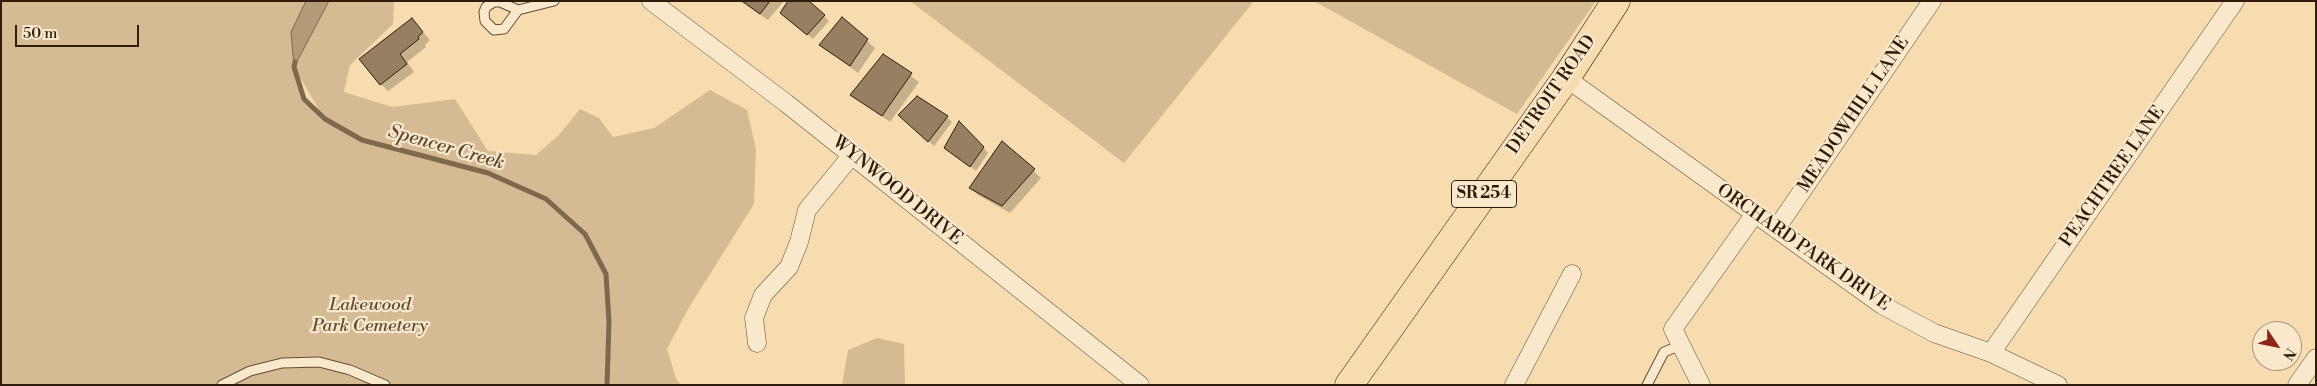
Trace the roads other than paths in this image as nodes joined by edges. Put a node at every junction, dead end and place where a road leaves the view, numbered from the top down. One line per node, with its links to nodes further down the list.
1 (554, 1): 6 (lane)
2 (651, 1): 8 (street, WYNWOOD DRIVE)
3 (1616, 1): 7 (main road, DETROIT ROAD / SR 254)
4 (1932, 1): 10 (street, MEADOWHILL LANE)
5 (2235, 1): 14 (street, PEACHTREE LANE)
6 (518, 10)
7 (1566, 78): 9 (street, ORCHARD PARK DRIVE); 19 (main road, DETROIT ROAD / SR 254)
8 (852, 155): 12 (street); 18 (street, WYNWOOD DRIVE)
9 (1754, 214): 10 (street, ORCHARD PARK DRIVE); 13 (street)
10 (1776, 229): 14 (street, ORCHARD PARK DRIVE)
11 (1572, 274): 20 (street)
12 (757, 343)
13 (1681, 345): 21 (lane); 22 (street)
14 (1991, 353): 23 (street, ORCHARD PARK DRIVE)
15 (2316, 358): 24 (street)
16 (222, 385): 17 (lane)
17 (385, 385)
18 (1140, 385)
19 (1349, 385)
20 (1514, 385)
21 (1647, 385)
22 (1700, 385)
23 (2058, 385)
24 (2297, 385)

